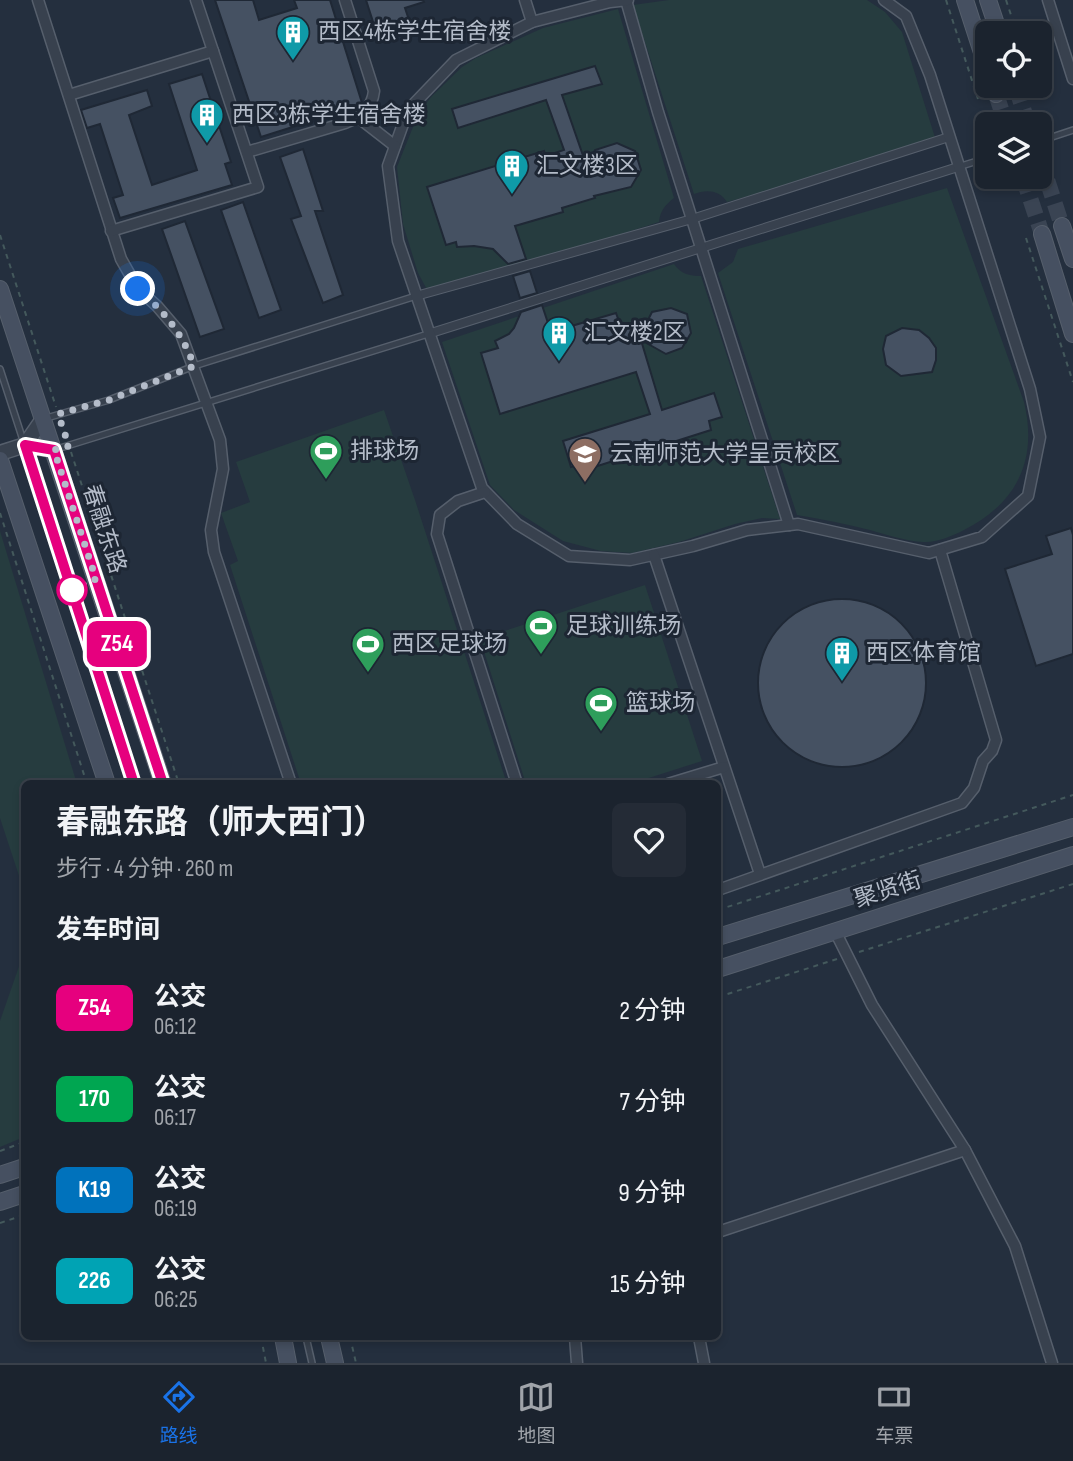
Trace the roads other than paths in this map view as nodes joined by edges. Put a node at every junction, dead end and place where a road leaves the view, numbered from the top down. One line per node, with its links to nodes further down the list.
1 (38, 0): 15 (street)
2 (196, 0): 13 (street)
3 (345, 0): 16 (street)
4 (525, 0): 11 (street)
5 (627, 0): 11 (street); 24 (street)
6 (884, 0): 18 (street)
7 (965, 0): 12 (main road)
8 (988, 0): 10 (main road)
9 (1048, 0): 14 (street)
10 (995, 21)
11 (532, 22): 20 (street)
12 (975, 31)
13 (213, 51): 15 (street); 21 (street)
14 (1073, 79)
15 (69, 95): 26 (street)
16 (359, 118): 20 (street); 21 (street)
17 (1073, 130): 19 (lane)
18 (949, 137): 23 (street); 24 (street)
19 (1052, 137)
20 (395, 146): 31 (street)
21 (247, 152): 26 (street)
22 (975, 162): 23 (lane)
23 (958, 167): 28 (street); 44 (street)
24 (692, 219): 28 (street); 31 (street)
25 (1062, 226): 29 (main road)
26 (111, 231): 34 (street)
27 (1034, 236): 33 (main road)
28 (701, 248): 32 (street); 43 (street)
29 (1073, 260)
30 (0, 289): 37 (main road, 春融东路)
31 (416, 296): 32 (street); 34 (lane)
32 (428, 334): 36 (lane); 42 (street)
33 (1073, 334)
34 (194, 366): 36 (street); 37 (lane)
35 (0, 369): 38 (lane)
36 (207, 404): 39 (lane); 50 (street)
37 (51, 416): 38 (street); 39 (main road, 春融东路)
38 (25, 445): 39 (street); 40 (street); 48 (lane)
39 (62, 448): 49 (main road, 春融东路)
40 (0, 453)
41 (0, 460): 47 (main road)
42 (485, 492): 45 (street); 51 (street)
43 (789, 525): 44 (street); 45 (street)
44 (940, 550): 55 (street)
45 (654, 555): 46 (street)
46 (724, 766): 52 (street); 55 (street)
47 (106, 780)
48 (133, 780)
49 (162, 780)
50 (290, 780)
51 (516, 780)
52 (680, 780)
53 (1073, 827): 58 (main road, 聚贤街)
54 (1073, 855): 57 (main road, 聚贤街)
55 (761, 874): 56 (street)
56 (721, 889)
57 (835, 931): 59 (main road, 聚贤街); 60 (street)
58 (721, 936)
59 (721, 967)
60 (965, 1150): 65 (street); 76 (street)
61 (21, 1168): 62 (main road)
62 (0, 1175)
63 (21, 1195): 64 (main road)
64 (0, 1202)
65 (721, 1231)
66 (284, 1340): 71 (main road)
67 (307, 1340): 72 (lane)
68 (330, 1340): 73 (main road)
69 (575, 1340): 74 (street)
70 (700, 1340): 75 (street)
71 (288, 1363)
72 (312, 1363)
73 (335, 1363)
74 (577, 1363)
75 (704, 1363)
76 (1052, 1363)

